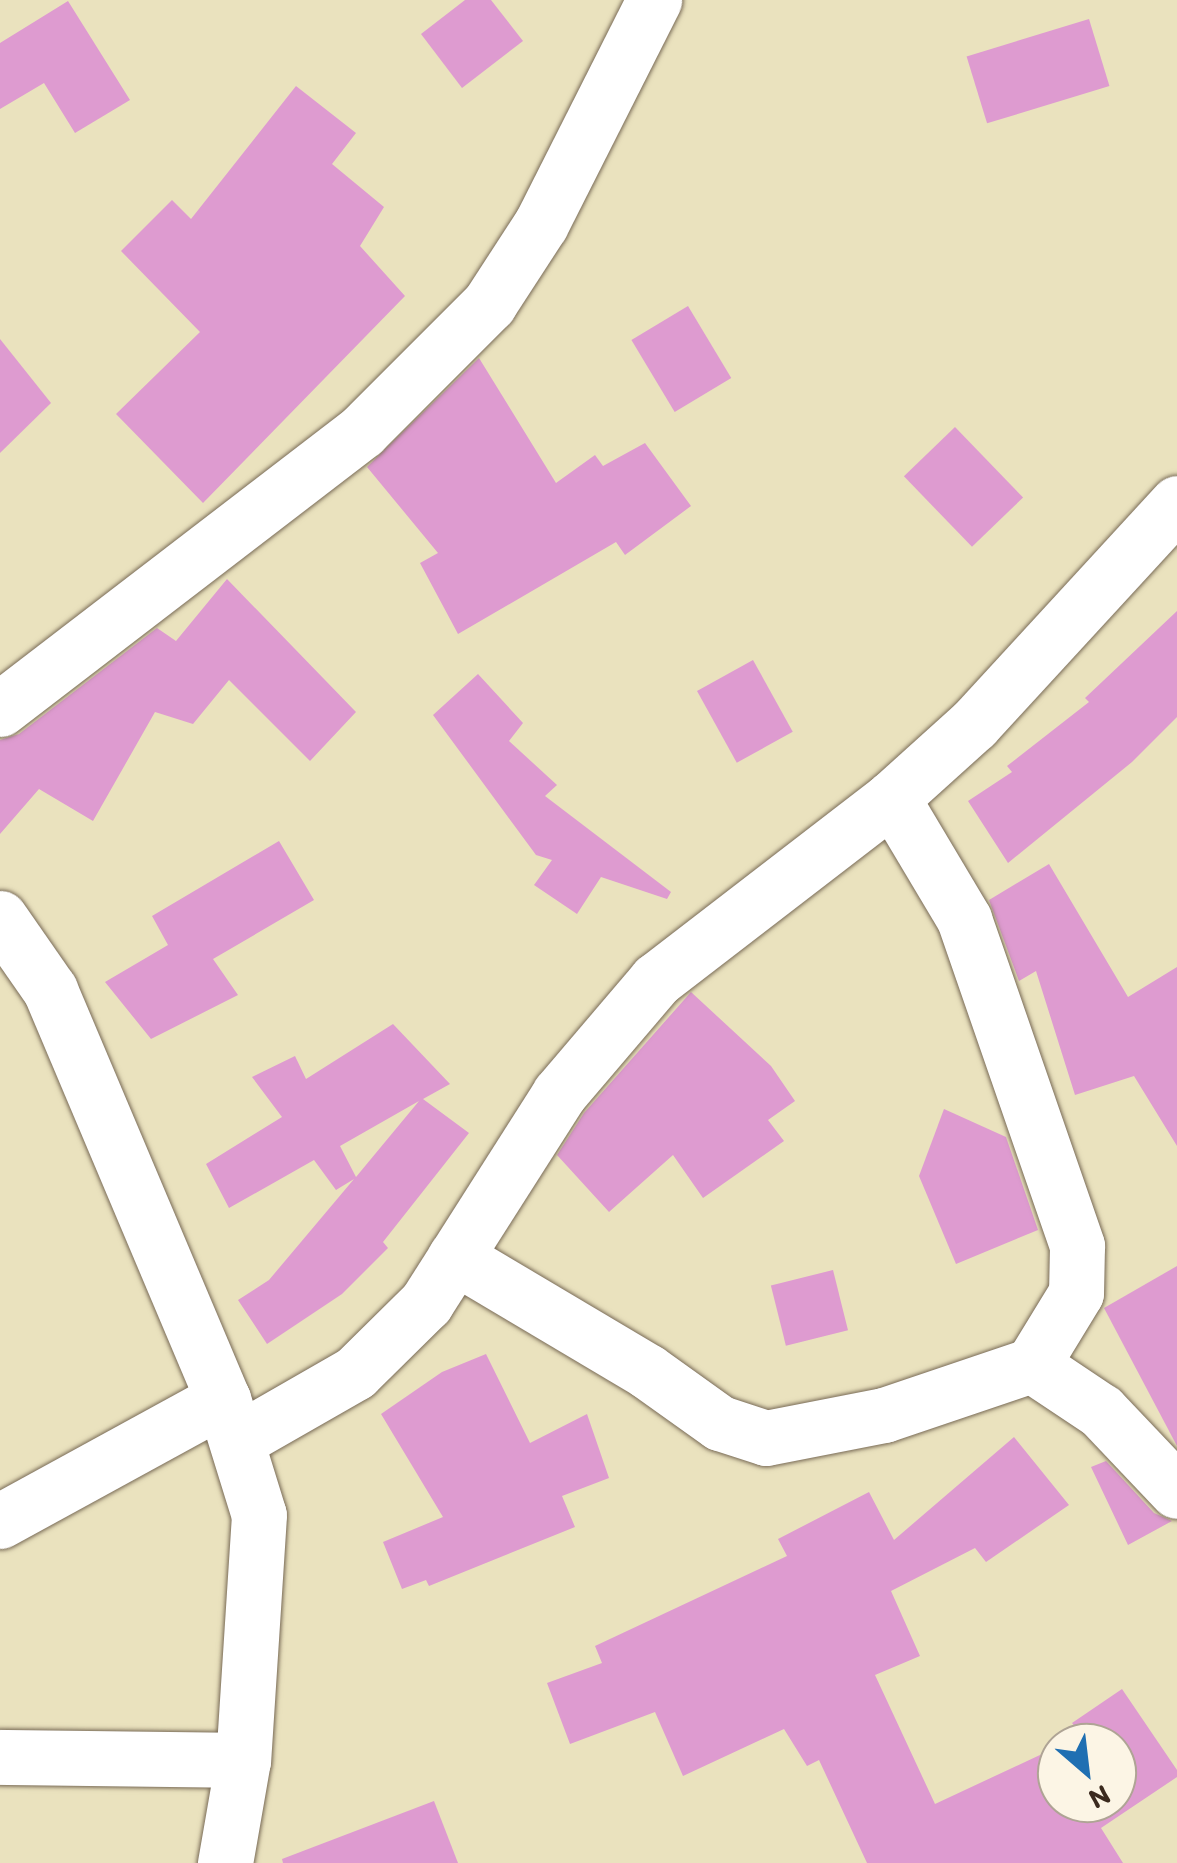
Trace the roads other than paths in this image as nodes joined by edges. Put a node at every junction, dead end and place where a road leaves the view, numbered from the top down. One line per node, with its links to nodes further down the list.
1 (654, 0): 3 (street)
2 (1167, 531): 4 (street)
3 (0, 709)
4 (892, 798): 6 (street); 7 (street)
5 (0, 918): 8 (street)
6 (455, 1257): 7 (street); 8 (street)
7 (1032, 1365): 9 (street)
8 (230, 1419): 10 (street); 12 (street)
9 (1177, 1491)
10 (0, 1520)
11 (0, 1757): 12 (street)
12 (243, 1760): 13 (street)
13 (225, 1863)

